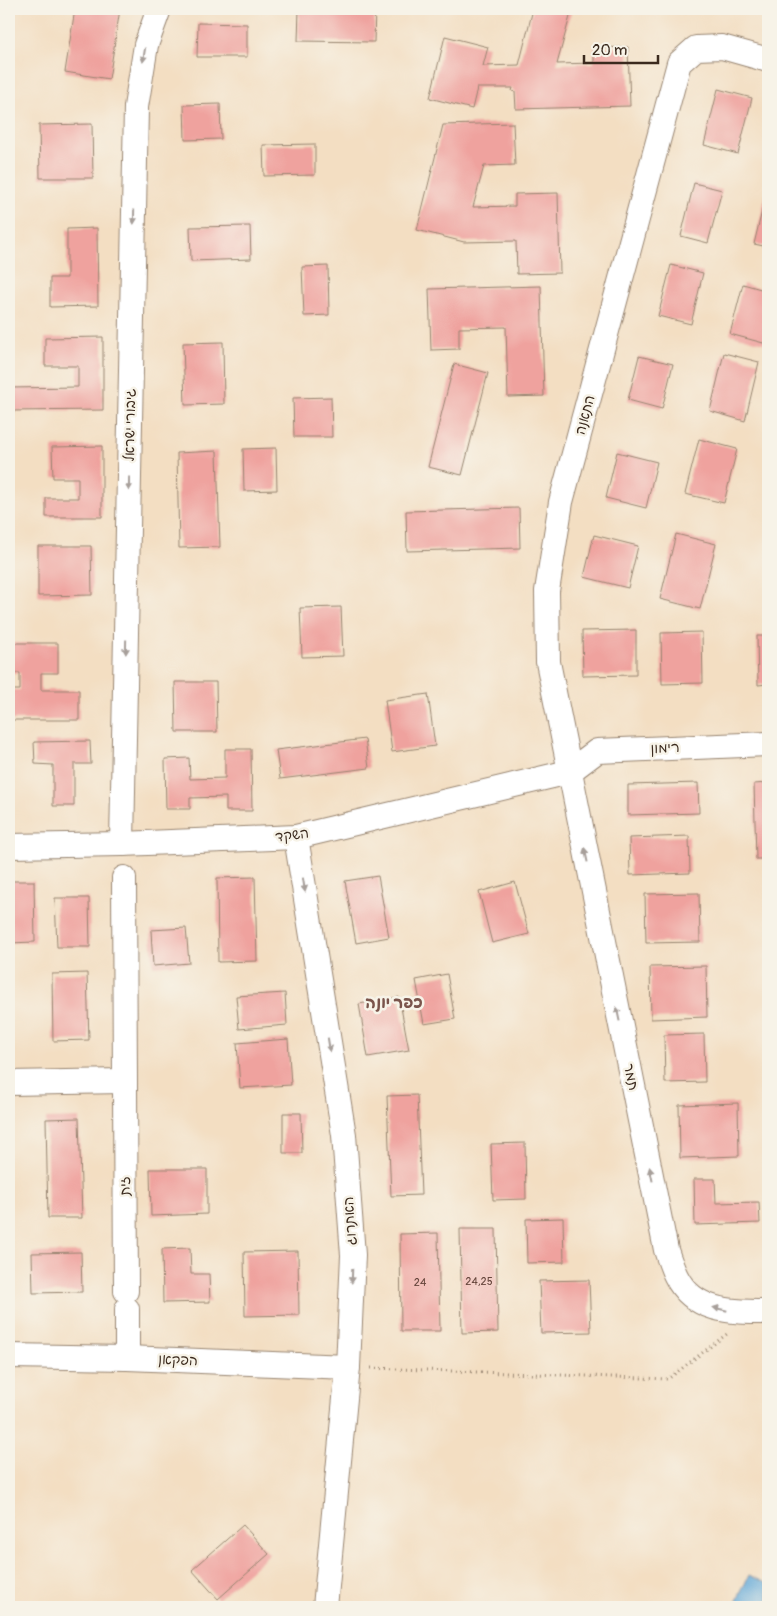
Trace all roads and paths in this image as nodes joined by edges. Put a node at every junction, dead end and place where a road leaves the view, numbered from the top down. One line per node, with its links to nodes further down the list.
1 (159, 9): 6 (street, גיבורי ישראל, one-way to 6)
2 (768, 60): 4 (street, התאנה)
3 (768, 744): 4 (street, רימון)
4 (569, 772): 5 (street, השקד); 11 (street, תמר, one-way to 4)
5 (296, 837): 6 (street, השקד); 15 (street, האתרוג, one-way to 15)
6 (122, 844): 7 (street, השקד)
7 (9, 846)
8 (124, 878): 9 (street, זית)
9 (124, 1081): 10 (street); 14 (street, זית)
10 (9, 1083)
11 (768, 1312)
12 (728, 1334): 15 (path)
13 (9, 1356): 14 (street, הפקאן)
14 (127, 1358): 15 (street, הפקאן)
15 (348, 1367): 16 (street, האתרוג)
16 (325, 1607)

